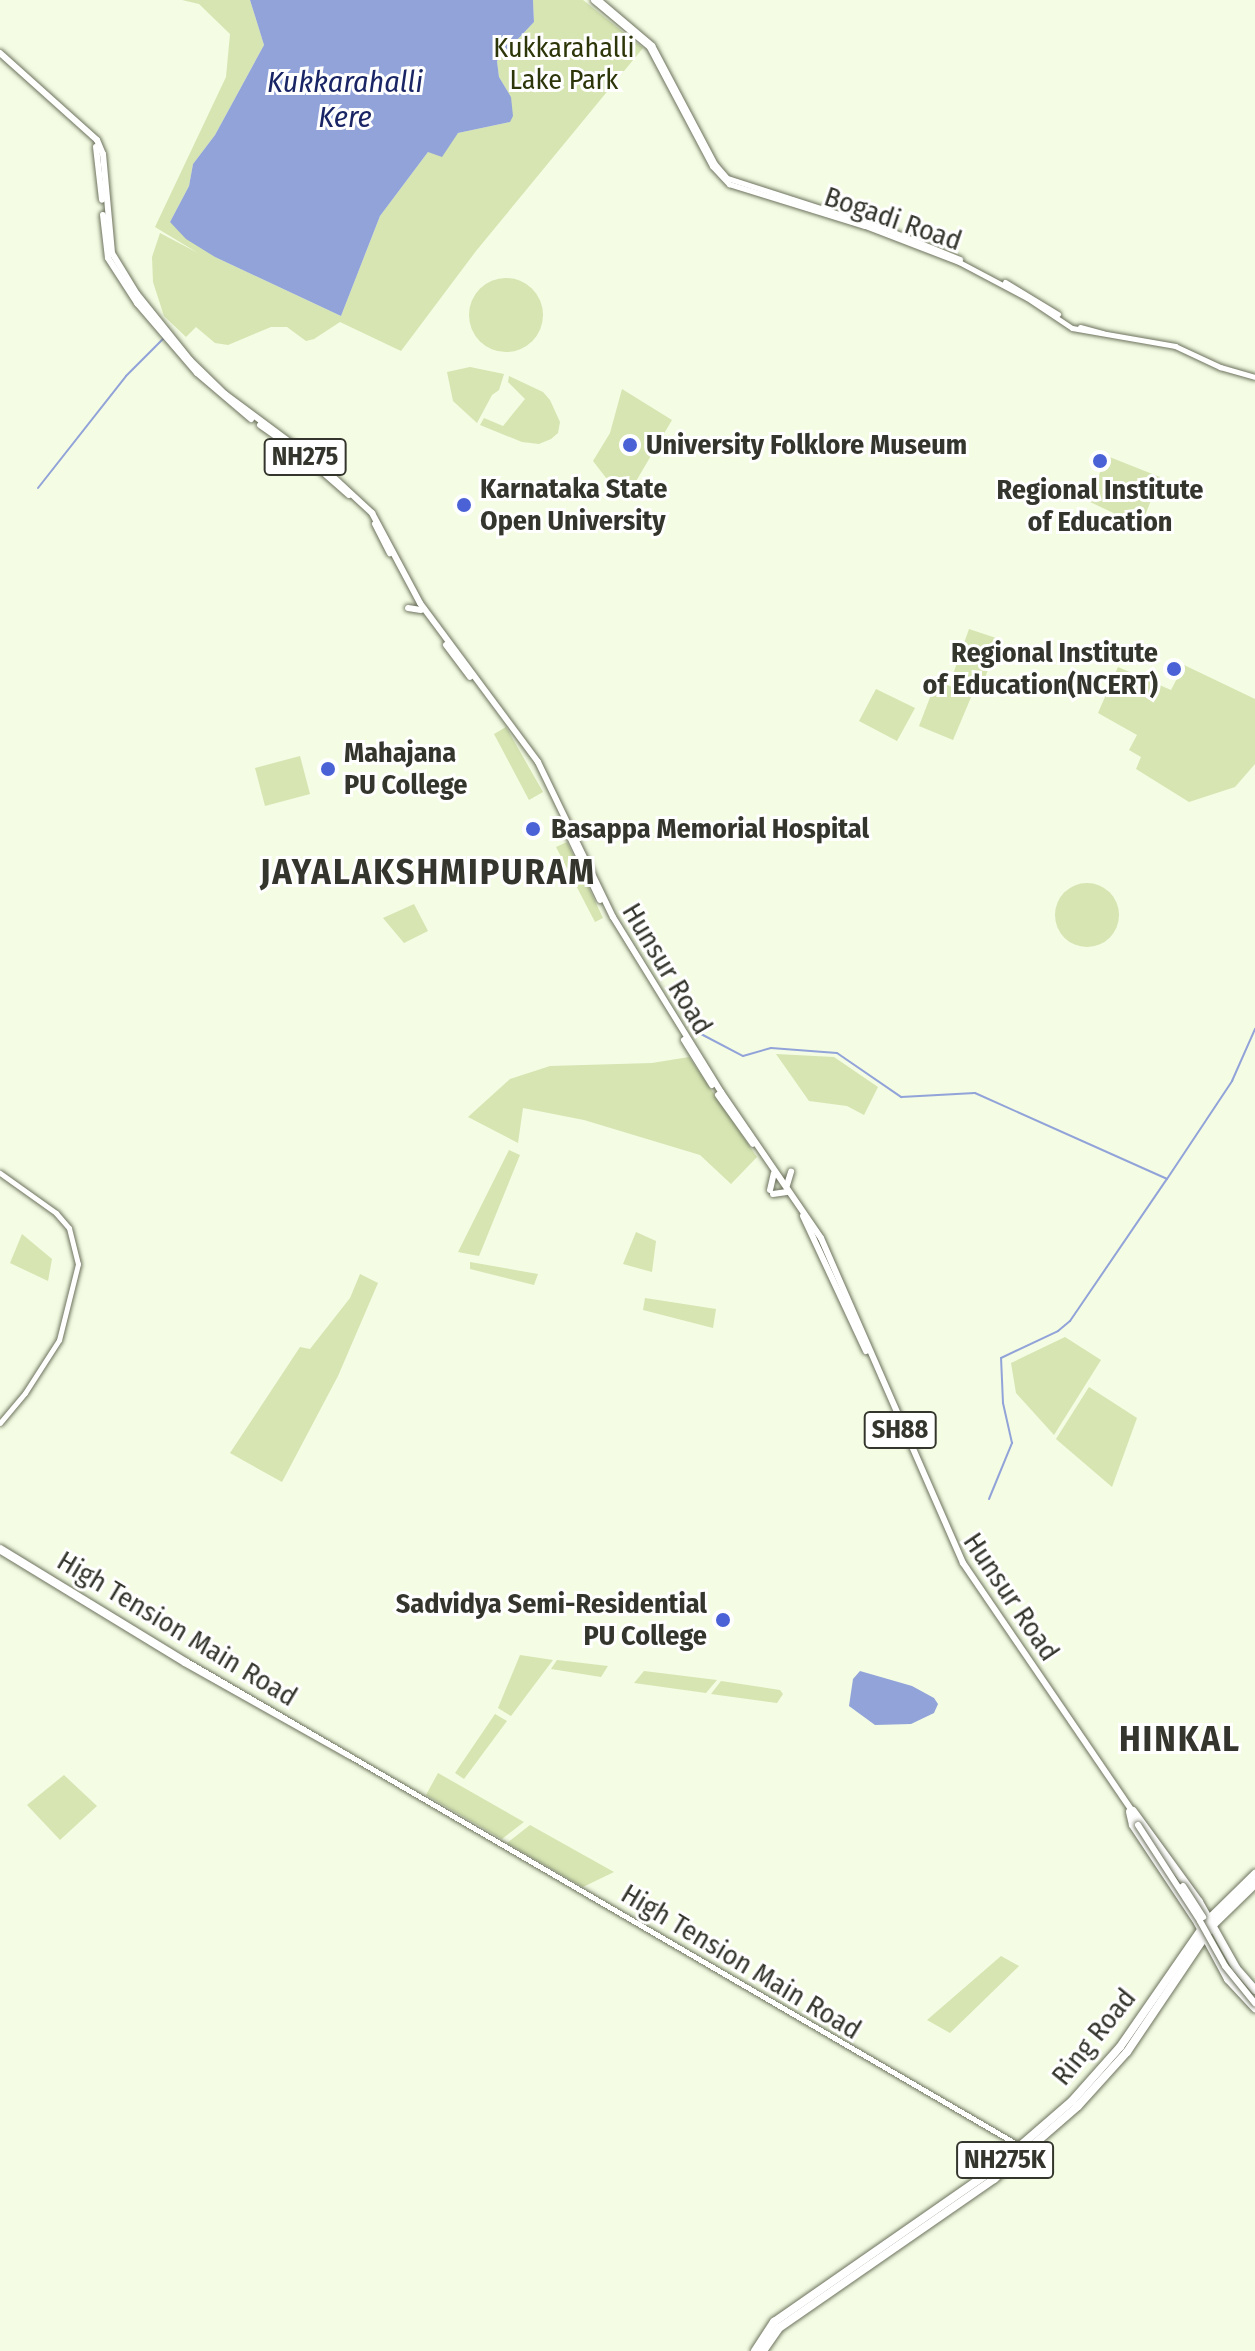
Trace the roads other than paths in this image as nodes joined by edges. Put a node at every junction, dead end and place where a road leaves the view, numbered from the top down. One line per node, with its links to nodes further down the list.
1 (597, 1): 3 (main road)
2 (0, 55): 6 (main road, Hunsur Road / NH275)
3 (795, 204): 4 (main road, Bogadi Road); 4 (main road, Bogadi Road)
4 (1102, 333): 5 (main road, Bogadi Road)
5 (1255, 377)
6 (418, 602): 6 (main road); 7 (main road, Hunsur Road / NH275)
7 (775, 1171): 9 (main road, Hunsur Road / NH275); 9 (main road); 9 (main road)
8 (0, 1173): 10 (main road)
9 (785, 1187): 13 (main road, Hunsur Road)
10 (0, 1423)
11 (0, 1549): 12 (main road, High Tension Main Road); 12 (main road)
12 (351, 1756): 24 (main road, High Tension Main Road)
13 (1131, 1814): 14 (main road, Hunsur Road); 18 (highway); 19 (highway)
14 (1140, 1824): 22 (main road, bridge); 23 (main road, bridge)
15 (1255, 1874): 17 (highway, Ring Road / NH275K)
16 (1255, 1884): 17 (highway, Ring Road / NH275K)
17 (1218, 1914): 18 (highway, Ring Road / NH275K); 20 (highway)
18 (1208, 1919): 19 (highway, Ring Road / NH275K); 20 (highway)
19 (1203, 1932): 21 (highway, Ring Road / NH275K); 24 (highway, Ring Road / NH275K)
20 (1219, 1939): 22 (highway)
21 (1204, 1945): 23 (highway); 24 (highway, Ring Road / NH275K)
22 (1255, 1993)
23 (1255, 2005)
24 (1024, 2150): 25 (highway, Ring Road / NH275K); 26 (highway, Ring Road / NH275K)
25 (755, 2351)
26 (763, 2351)

